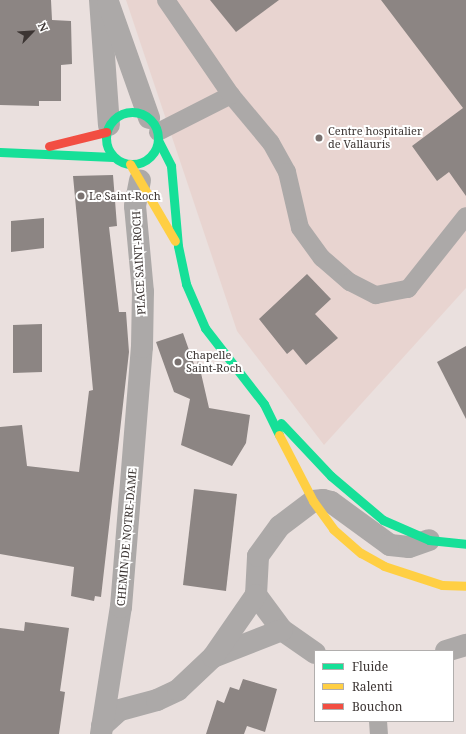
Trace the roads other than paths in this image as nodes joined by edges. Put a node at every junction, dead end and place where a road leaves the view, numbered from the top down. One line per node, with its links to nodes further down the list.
1 (100, 0): 5 (street)
2 (108, 0): 6 (street)
3 (166, 0): 4 (lane)
4 (231, 95): 6 (lane); 11 (lane)
5 (107, 129): 6 (main road); 8 (main road); 9 (main road)
6 (155, 130): 10 (main road); 12 (main road)
7 (0, 152): 8 (main road)
8 (27, 152): 9 (main road)
9 (113, 157): 10 (main road)
10 (135, 172): 12 (main road); 13 (street, PLACE SAINT-ROCH)
11 (466, 216)
12 (178, 246): 14 (main road)
13 (142, 347): 26 (street, CHEMIN DE NOTRE-DAME)
14 (264, 404): 15 (main road); 16 (main road)
15 (313, 502): 16 (street); 18 (main road); 19 (street)
16 (429, 540): 17 (main road)
17 (465, 544)
18 (466, 586)
19 (256, 595): 20 (street); 24 (street, CHEMIN DE NOTRE-DAME)
20 (282, 630): 23 (street); 24 (street, CHEMIN DE NOTRE-DAME)
21 (466, 645): 22 (street)
22 (449, 650)
23 (314, 652)
24 (213, 657): 26 (street, CHEMIN DE NOTRE-DAME)
25 (378, 722): 27 (lane)
26 (102, 730)
27 (379, 734)

